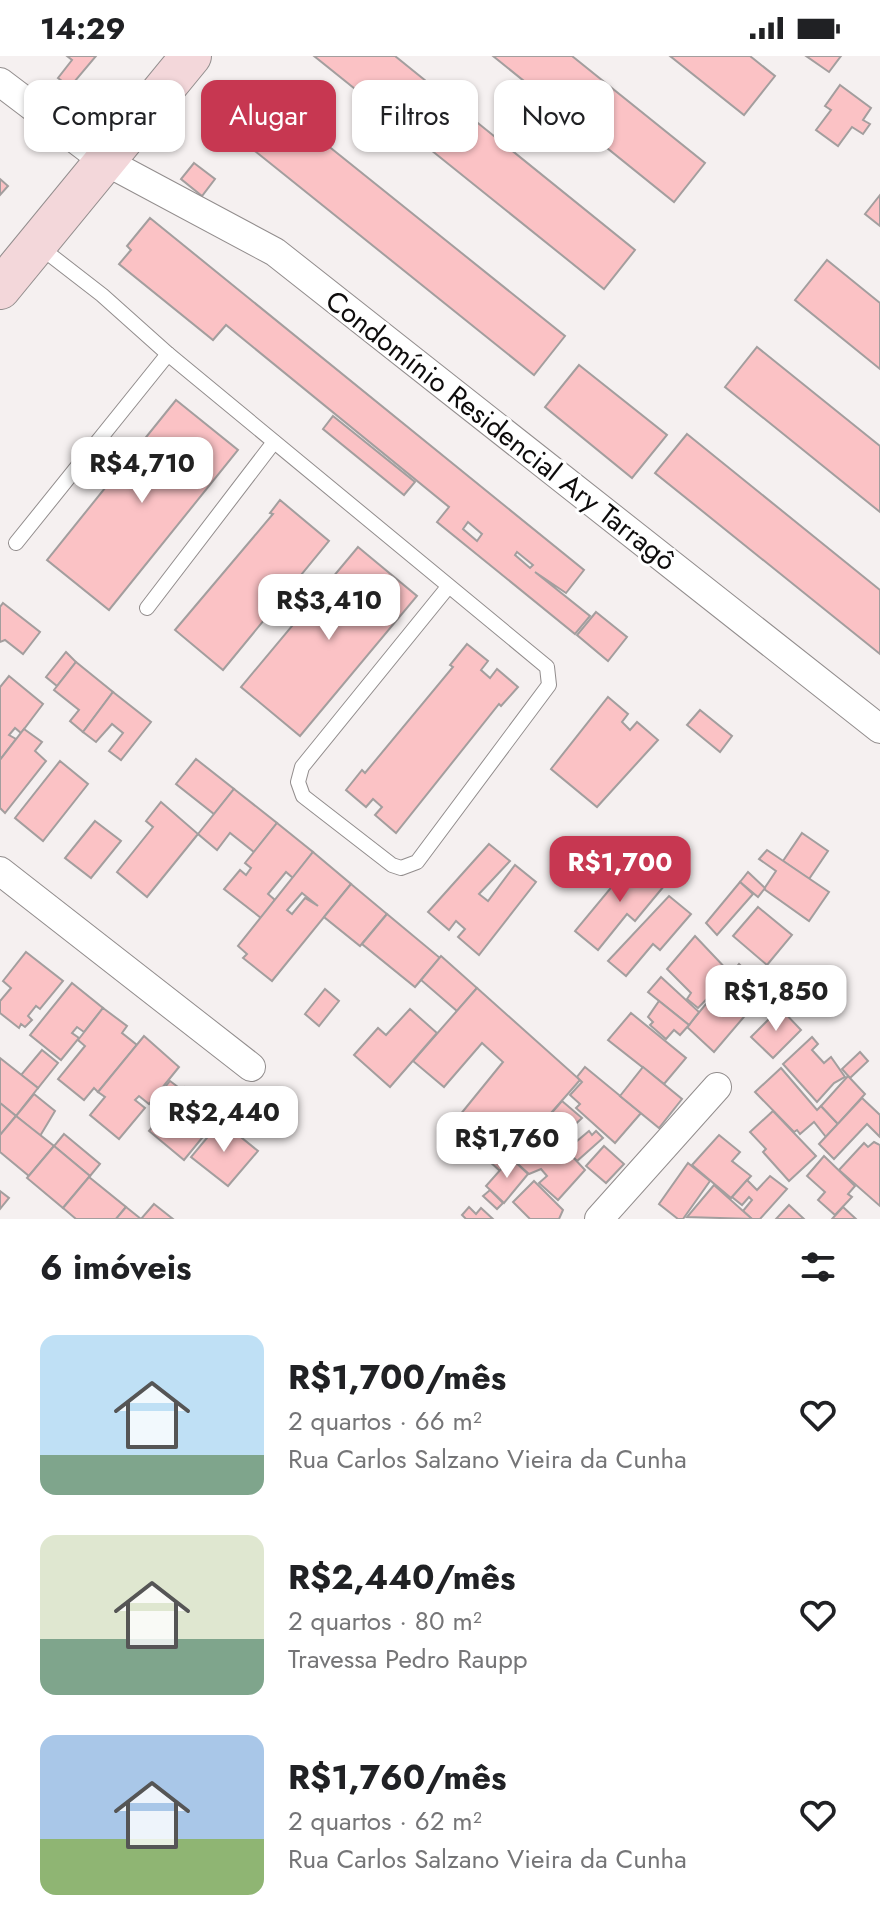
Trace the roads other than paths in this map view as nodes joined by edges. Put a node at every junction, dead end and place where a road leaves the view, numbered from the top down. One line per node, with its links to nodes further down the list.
1 (191, 56): 3 (main road)
2 (0, 82): 3 (street, Condomínio Residencial Ary Tarragô)
3 (103, 160): 4 (main road); 11 (street, Condomínio Residencial Ary Tarragô)
4 (36, 244): 5 (main road); 6 (lane)
5 (0, 289)
6 (168, 354): 7 (lane); 8 (lane)
7 (274, 442): 9 (lane); 10 (lane)
8 (16, 543)
9 (448, 587): 9 (lane)
10 (147, 608)
11 (880, 729)
12 (0, 871): 13 (street)
13 (251, 1067)
14 (717, 1087): 15 (street)
15 (599, 1219)

